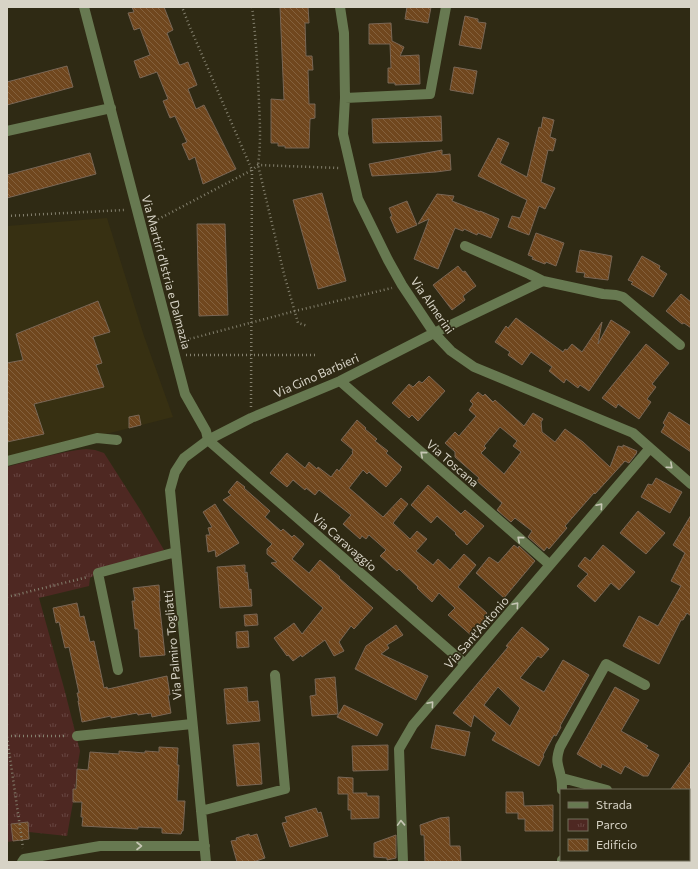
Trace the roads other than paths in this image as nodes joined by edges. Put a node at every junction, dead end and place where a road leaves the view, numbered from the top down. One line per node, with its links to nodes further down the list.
1 (84, 7): 5 (street, Via Martiri d'Istria e Dalmazia)
2 (340, 7): 4 (street, Via Almerini)
3 (446, 7): 4 (street)
4 (345, 98): 9 (street, Via Almerini)
5 (111, 108): 6 (street); 13 (street, Via Martiri d'Istria e Dalmazia)
6 (7, 131)
7 (465, 246): 8 (street)
8 (544, 281): 9 (street, Via Gino Barbieri); 10 (street)
9 (434, 333): 11 (street, Via Gino Barbieri); 14 (street, Via Almerini)
10 (680, 346)
11 (340, 381): 13 (street, Via Gino Barbieri); 18 (street, Via Toscana, one-way to 11)
12 (117, 440): 15 (street)
13 (208, 440): 17 (street, Via Palmiro Togliatti); 19 (street, Via Caravaggio)
14 (650, 448): 16 (street, Via Almerini, one-way to 16); 18 (street, Via Sant'Antonio, one-way to 14)
15 (7, 461)
16 (691, 484)
17 (176, 552): 20 (street); 23 (street, Via Palmiro Togliatti)
18 (550, 565): 19 (street, Via Sant'Antonio, one-way to 18)
19 (465, 664): 32 (street, Via Sant'Antonio, one-way to 19)
20 (118, 670)
21 (275, 675): 28 (street)
22 (645, 685): 25 (street)
23 (192, 724): 24 (street); 28 (street, Via Palmiro Togliatti)
24 (74, 736)
25 (562, 778): 26 (street); 27 (street)
26 (562, 789)
27 (603, 789)
28 (201, 811): 29 (street, Via Palmiro Togliatti)
29 (204, 846): 30 (street, one-way to 29); 31 (street, Via Palmiro Togliatti)
30 (23, 860)
31 (206, 862)
32 (403, 862)

